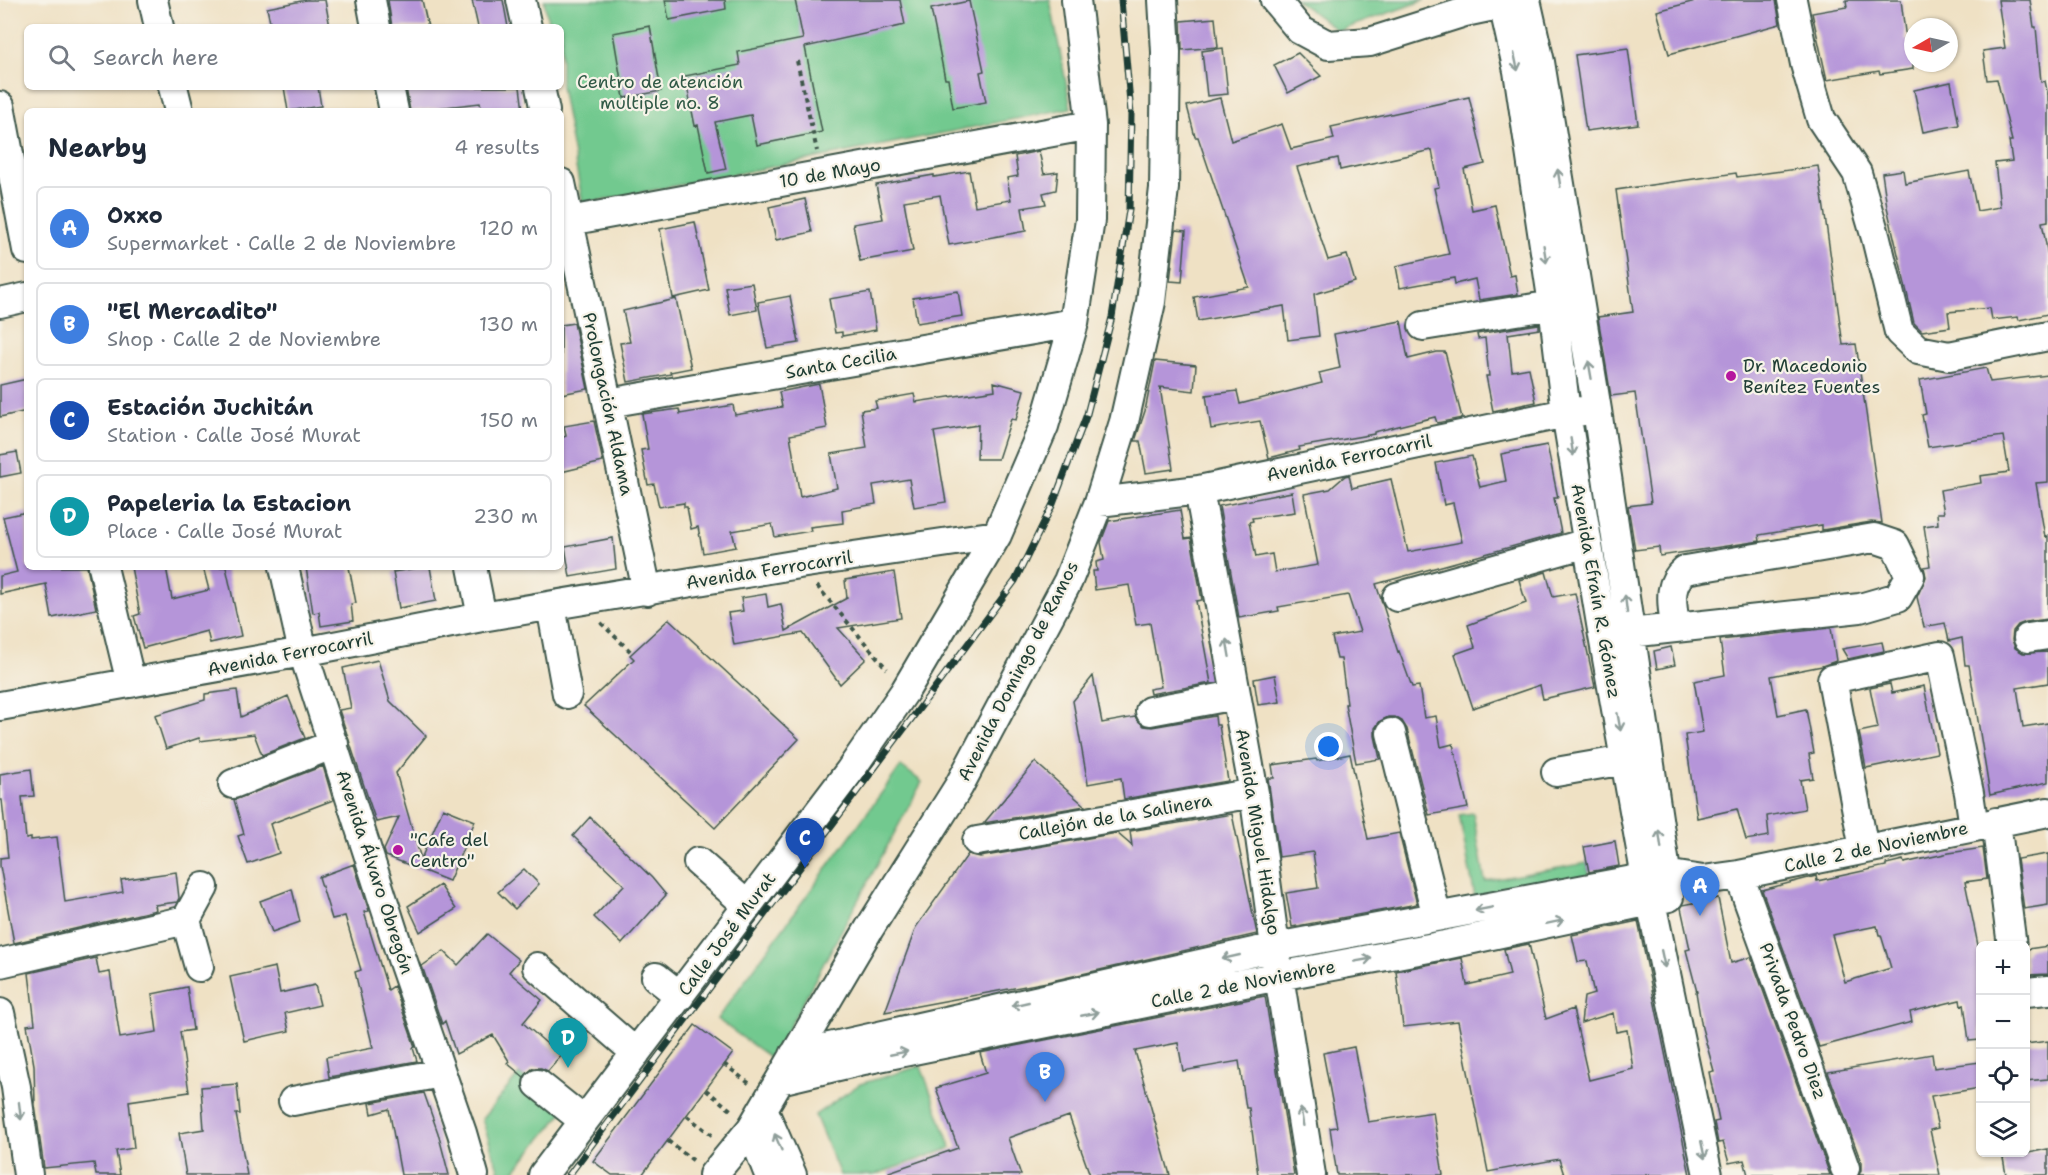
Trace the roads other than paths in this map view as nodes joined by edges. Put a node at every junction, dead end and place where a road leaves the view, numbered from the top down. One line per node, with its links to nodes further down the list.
1 (153, 0): 9 (street)
2 (371, 0): 10 (street)
3 (521, 0): 11 (street)
4 (1076, 0): 19 (street)
5 (1163, 0): 33 (street, Avenida Domingo de Ramos)
6 (1275, 0): 8 (street)
7 (1792, 0): 28 (street)
8 (1518, 2): 25 (street, Avenida Efraín R. Gómez, one-way to 25); 30 (street, Avenida Efraín R. Gómez, one-way to 8)
9 (158, 24)
10 (375, 24)
11 (526, 24)
12 (174, 90): 16 (street)
13 (390, 90): 17 (street)
14 (541, 90): 18 (street)
15 (0, 106): 22 (street)
16 (178, 108)
17 (392, 108)
18 (544, 108)
19 (1091, 125): 21 (street, 10 de Mayo); 26 (street)
20 (564, 196): 21 (street, Prolongación Aldama)
21 (570, 221): 29 (street, Prolongación Aldama)
22 (24, 233)
23 (24, 298): 24 (street)
24 (0, 303)
25 (1553, 305): 27 (street); 31 (street, Avenida Efraín R. Gómez)
26 (1074, 323): 29 (street, Santa Cecilia); 34 (street)
27 (1423, 326)
28 (2048, 336)
29 (608, 403): 39 (street, Prolongación Aldama)
30 (1597, 410): 31 (street, Avenida Ferrocarril); 44 (street, Avenida Efraín R. Gómez, one-way to 30)
31 (1566, 413): 32 (street, Avenida Ferrocarril); 35 (street, Avenida Efraín R. Gómez, one-way to 35)
32 (1199, 490): 33 (street, Avenida Ferrocarril); 48 (street, Avenida Miguel Hidalgo, one-way to 32)
33 (1099, 502): 78 (street, Avenida Domingo de Ramos)
34 (997, 535): 39 (street, Avenida Ferrocarril); 65 (street, Calle José Murat)
35 (1587, 543): 40 (street); 44 (street, Avenida Efraín R. Gómez)
36 (104, 570): 46 (street)
37 (285, 570): 45 (street, Avenida Álvaro Obregón)
38 (473, 570): 42 (street)
39 (647, 591): 41 (street, Avenida Ferrocarril)
40 (1397, 597)
41 (551, 606): 42 (street, Avenida Ferrocarril); 47 (street)
42 (482, 617): 45 (street, Avenida Ferrocarril)
43 (1675, 628): 43 (street); 44 (street)
44 (1616, 635): 53 (street, Avenida Efraín R. Gómez, one-way to 53); 64 (street, Avenida Efraín R. Gómez, one-way to 44)
45 (303, 652): 46 (street, Avenida Ferrocarril); 52 (street, Avenida Álvaro Obregón)
46 (131, 683): 49 (street, Avenida Ferrocarril)
47 (567, 694)
48 (1236, 695): 50 (street); 56 (street, Avenida Miguel Hidalgo)
49 (0, 706)
50 (1150, 711)
51 (1391, 734): 66 (street)
52 (334, 744): 55 (street); 83 (street, Avenida Álvaro Obregón)
53 (1625, 760): 54 (street); 64 (street, Avenida Efraín R. Gómez)
54 (1556, 772)
55 (233, 784)
56 (1254, 793): 59 (street, Callejón de la Salinera); 69 (street, Avenida Miguel Hidalgo)
57 (2048, 812): 58 (street, Calle 2 de Noviembre)
58 (1985, 825): 60 (street, Calle 2 de Noviembre); 60 (street); 68 (street)
59 (977, 841)
60 (1864, 849): 62 (street, Calle 2 de Noviembre)
61 (698, 862): 65 (street)
62 (1739, 875): 64 (street, Calle 2 de Noviembre); 88 (street, Privada Pedro Diez)
63 (204, 887): 67 (street)
64 (1658, 887): 66 (street, Calle 2 de Noviembre, one-way to 66); 73 (street, Calle 2 de Noviembre, one-way to 64); 96 (street, Avenida Efraín R. Gómez, one-way to 96)
65 (748, 906): 77 (street, Calle José Murat)
66 (1437, 917): 69 (street, Calle 2 de Noviembre)
67 (186, 920): 70 (street); 71 (street)
68 (2011, 941)
69 (1275, 947): 73 (street, Avenida Miguel Hidalgo); 80 (street, Calle 2 de Noviembre, one-way to 80)
70 (0, 963)
71 (199, 966)
72 (537, 967): 81 (street)
73 (1279, 976): 80 (street, Calle 2 de Noviembre, one-way to 73); 95 (street, Avenida Miguel Hidalgo, one-way to 73)
74 (656, 977): 77 (street)
75 (2048, 990): 76 (street)
76 (2030, 992)
77 (680, 996): 81 (street, Calle José Murat)
78 (822, 1010): 80 (street); 82 (street, Avenida Domingo de Ramos)
79 (0, 1013): 90 (street, one-way to 90)
80 (857, 1051): 82 (street, Calle 2 de Noviembre); 86 (street, Calle 2 de Noviembre)
81 (636, 1053): 87 (street, Calle José Murat)
82 (794, 1055): 86 (street, Avenida Domingo de Ramos)
83 (441, 1073): 85 (street); 91 (street, Avenida Álvaro Obregón)
84 (538, 1084): 87 (street)
85 (293, 1101)
86 (756, 1103): 89 (street, Avenida Domingo de Ramos); 93 (street); 94 (street, one-way to 86)
87 (584, 1121): 92 (street, Calle José Murat)
88 (1845, 1168)
89 (707, 1171)
90 (28, 1175)
91 (474, 1175)
92 (543, 1175)
93 (769, 1175)
94 (792, 1175)
95 (1311, 1175)
96 (1708, 1175)

